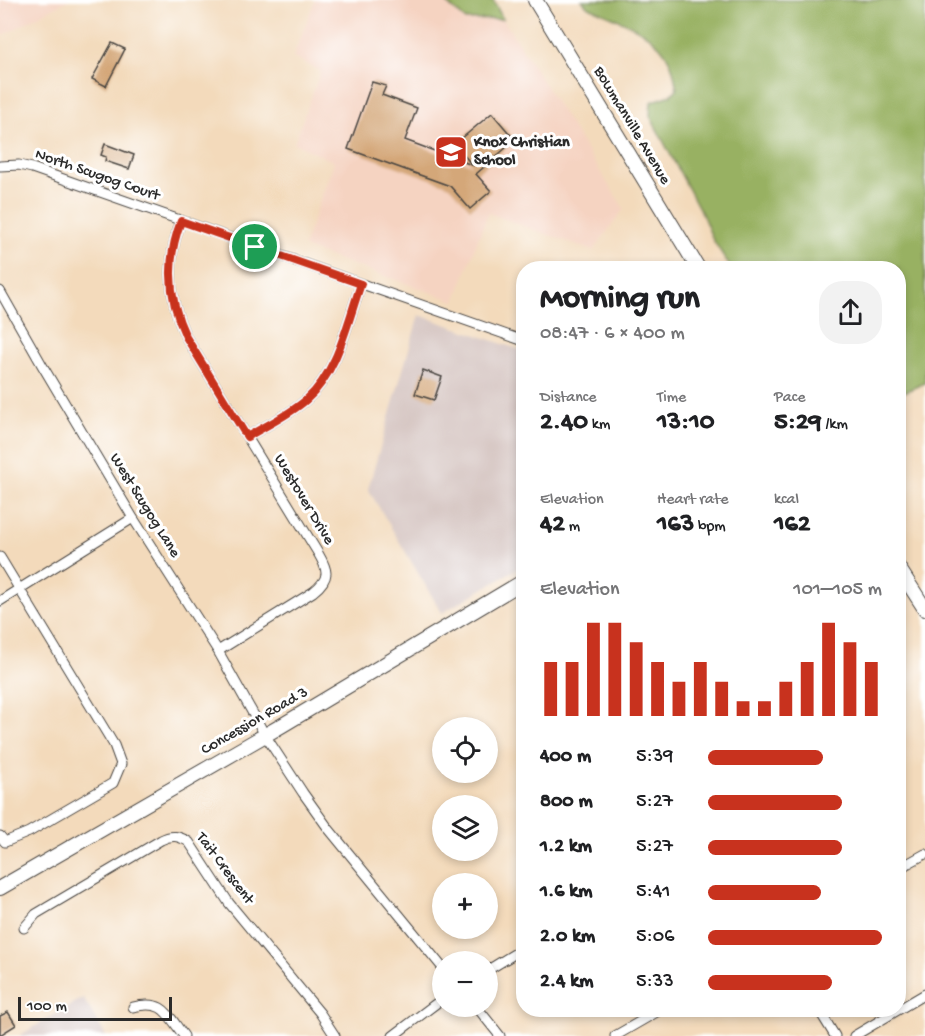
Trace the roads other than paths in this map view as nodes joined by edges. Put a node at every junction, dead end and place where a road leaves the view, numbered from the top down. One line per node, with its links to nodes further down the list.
1 (535, 0): 4 (street, Bowmanville Avenue)
2 (0, 166): 3 (street, North Scugog Court)
3 (181, 221): 5 (street, North Scugog Court); 8 (street, Westover Drive)
4 (694, 261)
5 (361, 284): 7 (street, North Scugog Court); 8 (street)
6 (0, 291): 9 (street, West Scugog Lane)
7 (516, 338)
8 (247, 437): 16 (street, Westover Drive)
9 (133, 518): 13 (street); 16 (street, West Scugog Lane)
10 (0, 556): 13 (street)
11 (906, 579): 15 (street)
12 (516, 586): 17 (street, Concession Road 3)
13 (20, 590): 14 (street); 18 (street)
14 (0, 601)
15 (925, 609)
16 (218, 651): 17 (street, West Scugog Lane)
17 (265, 735): 21 (street, Concession Road 3); 24 (street, West Scugog Lane)
18 (0, 836)
19 (925, 854): 20 (street)
20 (906, 865)
21 (0, 888)
22 (24, 928): 35 (street, Tait Crescent)
23 (516, 953): 25 (street)
24 (432, 955)
25 (498, 964)
26 (925, 994): 27 (street)
27 (906, 1005)
28 (133, 1007): 34 (street)
29 (432, 1007): 36 (street)
30 (485, 1017): 37 (street)
31 (648, 1017): 38 (street)
32 (823, 1017): 39 (street)
33 (886, 1017): 40 (street)
34 (184, 1036)
35 (335, 1036)
36 (393, 1036)
37 (500, 1036)
38 (615, 1036)
39 (835, 1036)
40 (854, 1036)

